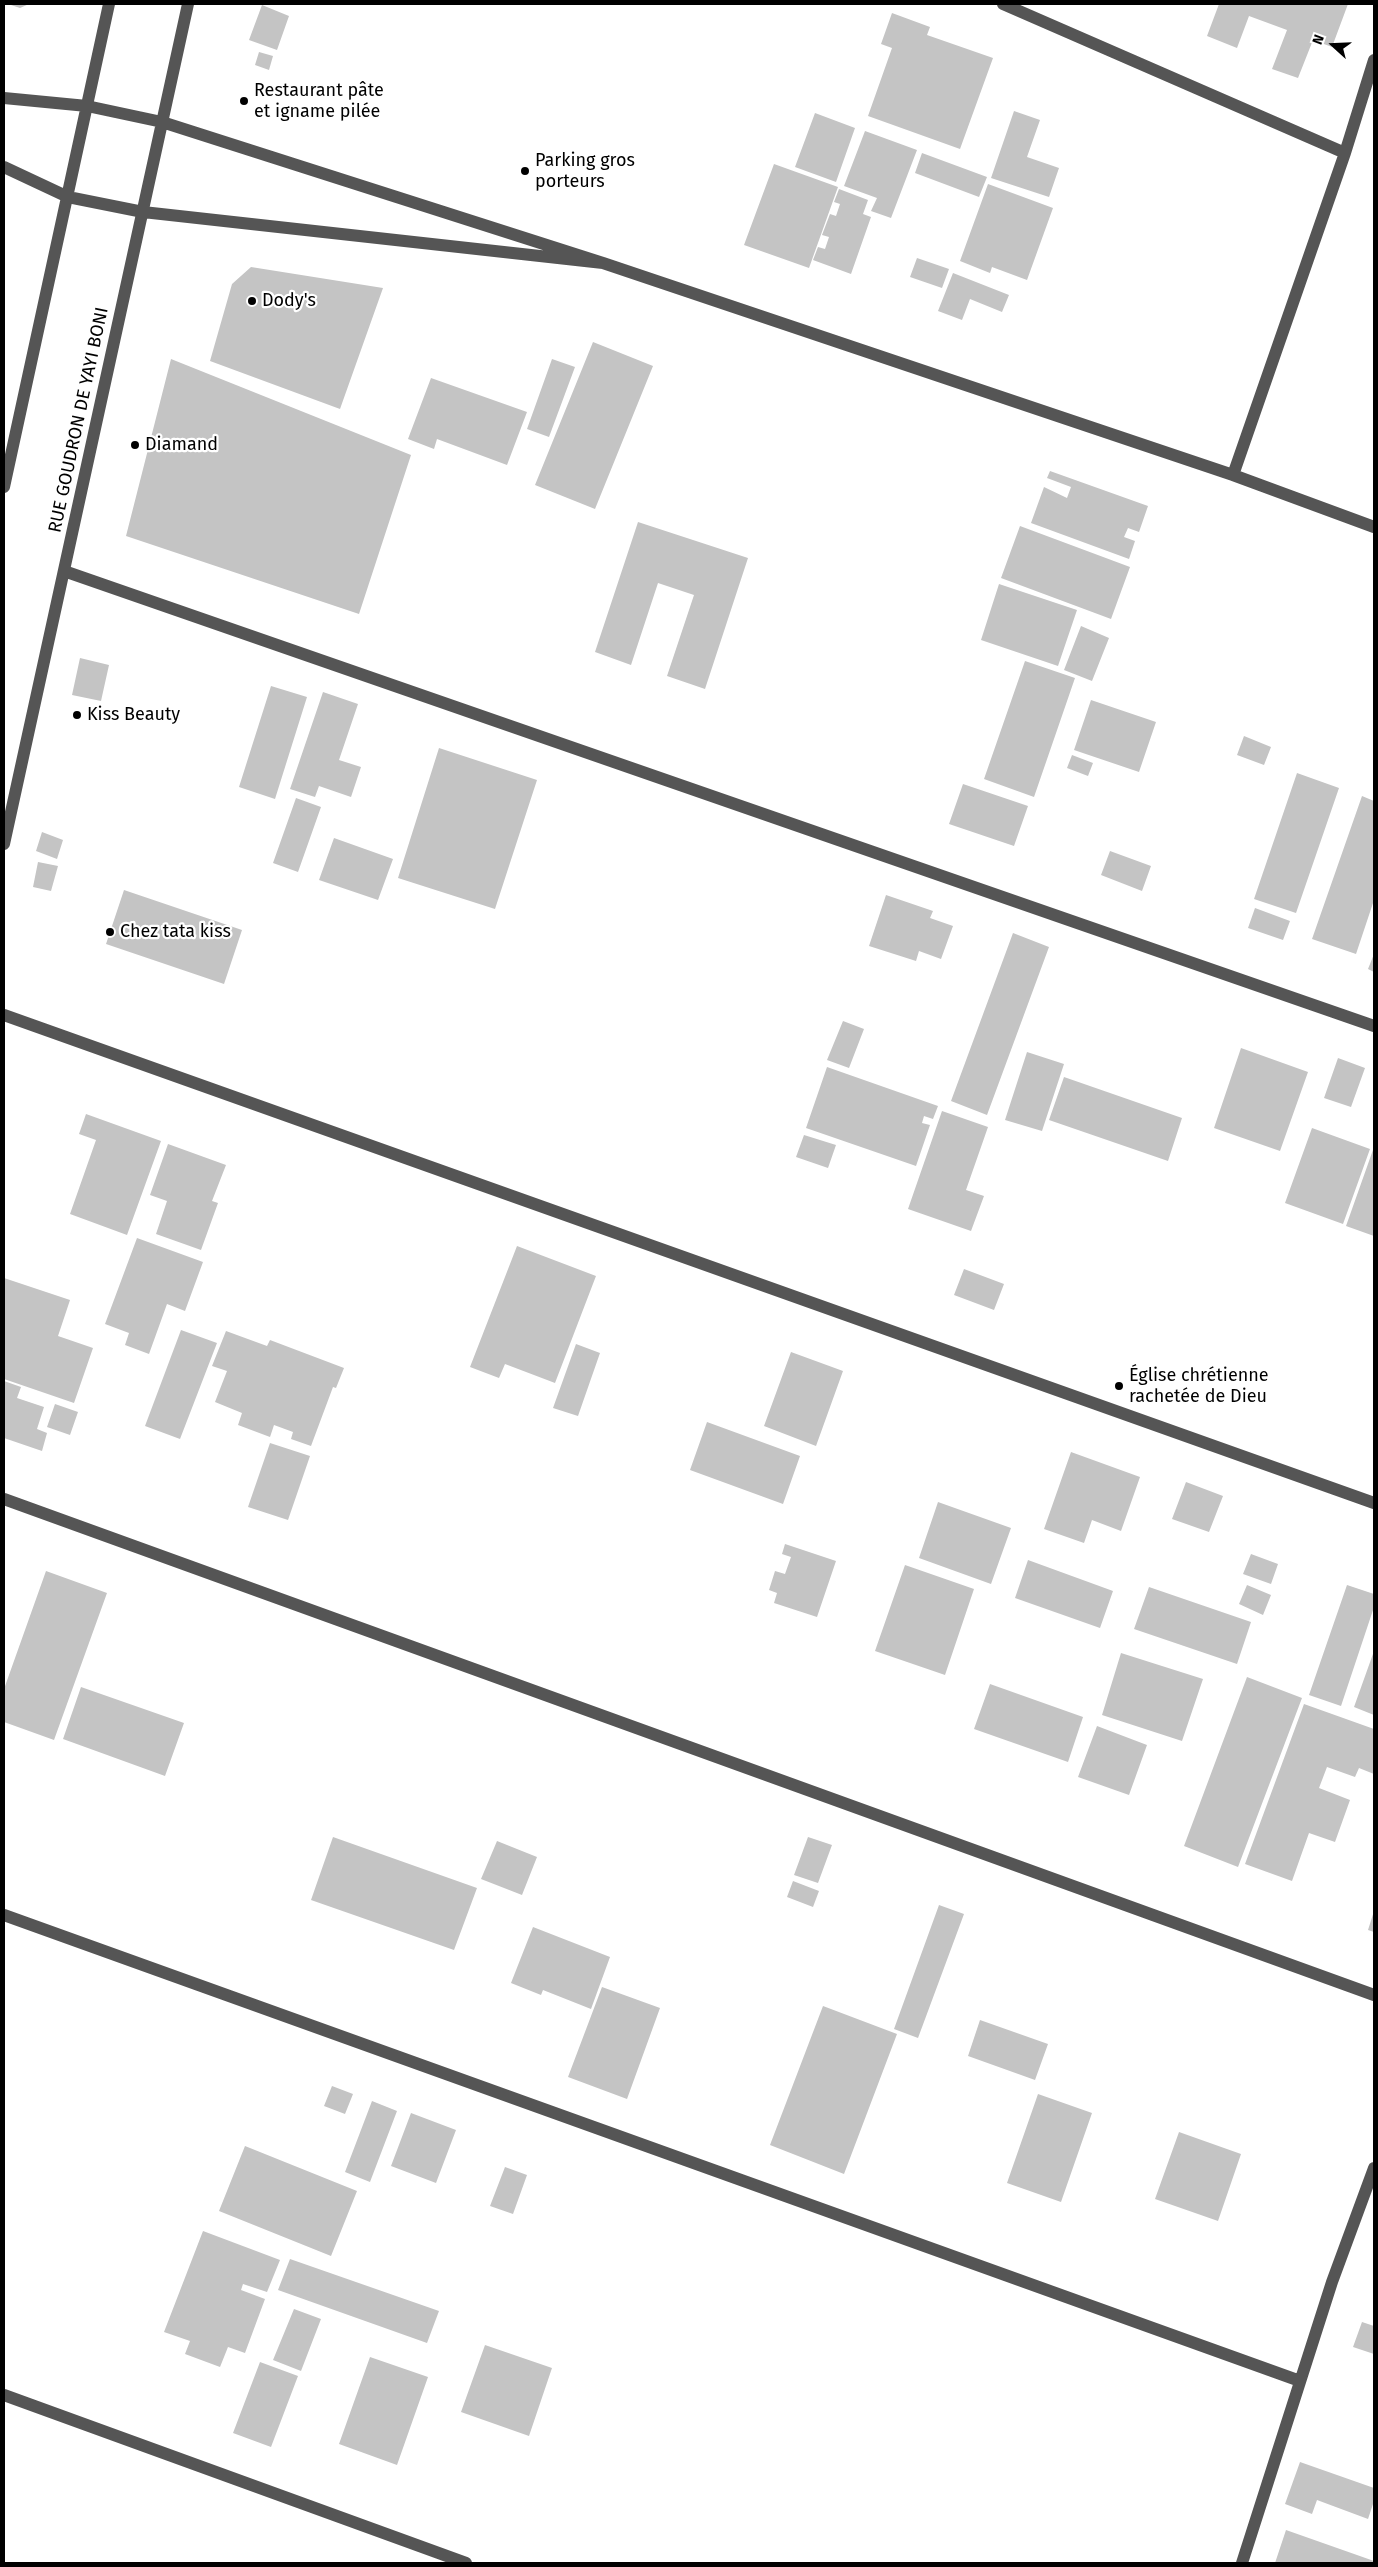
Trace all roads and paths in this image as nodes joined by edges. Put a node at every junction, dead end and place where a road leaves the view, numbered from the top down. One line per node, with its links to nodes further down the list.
1 (109, 4): 6 (street)
2 (188, 4): 7 (street, RUE GOUDRON DE YAYI BONI)
3 (1003, 4): 8 (street)
4 (1374, 60): 8 (street)
5 (4, 98): 6 (street)
6 (86, 106): 7 (street); 10 (street)
7 (162, 122): 11 (street, RUE GOUDRON DE YAYI BONI); 12 (street)
8 (1344, 153): 13 (street)
9 (4, 167): 10 (street)
10 (68, 197): 11 (street); 14 (street)
11 (143, 212): 12 (street); 16 (street, RUE GOUDRON DE YAYI BONI)
12 (602, 263): 13 (street)
13 (1233, 476): 15 (street)
14 (4, 487)
15 (1374, 527)
16 (64, 570): 17 (street, RUE GOUDRON DE YAYI BONI); 19 (street)
17 (4, 844)
18 (4, 1015): 21 (street)
19 (1374, 1026)
20 (4, 1498): 23 (street)
21 (1374, 1503)
22 (4, 1915): 25 (street)
23 (1374, 1995)
24 (1374, 2168): 25 (street)
25 (1300, 2381): 28 (street)
26 (4, 2395): 27 (street)
27 (466, 2563)
28 (1242, 2563)

